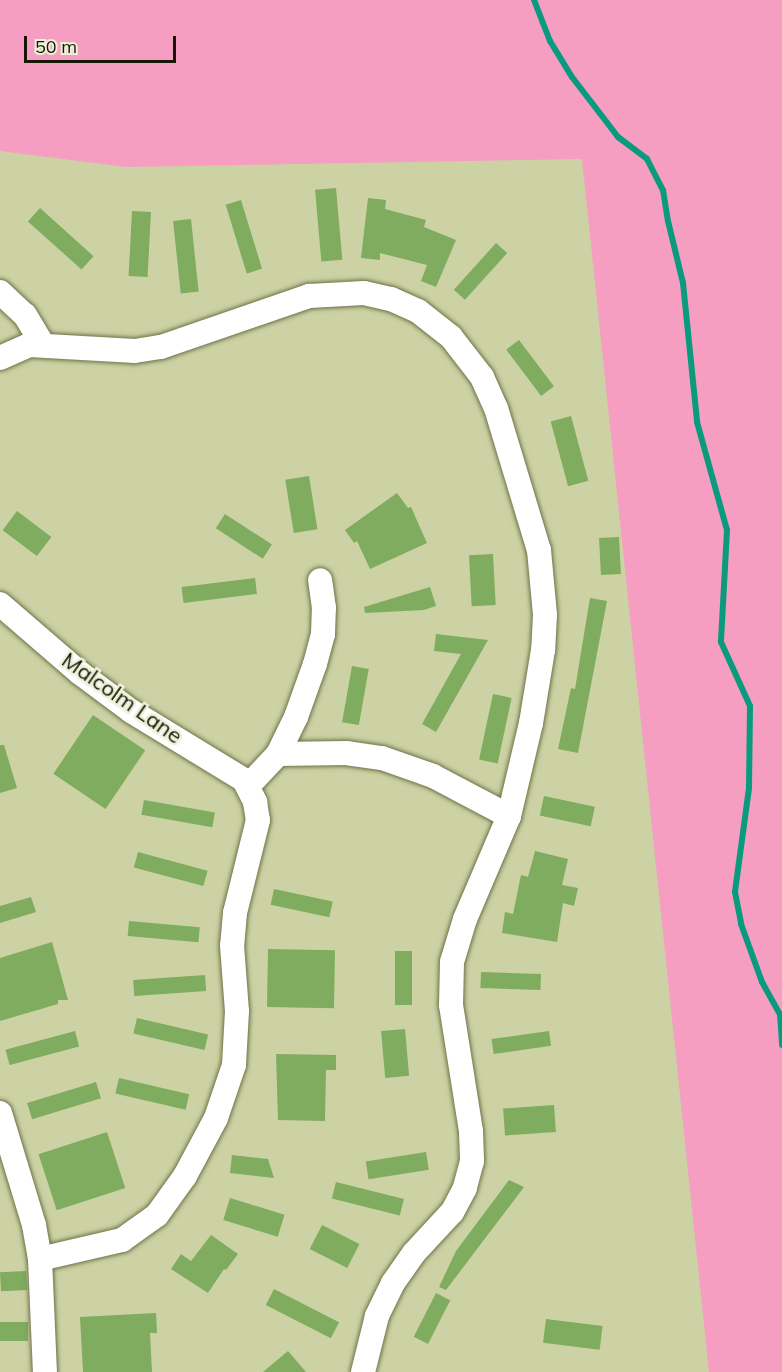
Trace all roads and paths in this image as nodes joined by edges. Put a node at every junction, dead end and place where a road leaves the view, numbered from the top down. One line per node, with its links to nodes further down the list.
1 (0, 292): 2 (street)
2 (43, 345): 3 (street); 8 (street)
3 (0, 358)
4 (320, 580): 6 (street)
5 (0, 604): 7 (street, Malcolm Lane)
6 (278, 754): 7 (street); 8 (street)
7 (248, 786): 10 (street)
8 (509, 816): 12 (street)
9 (0, 1113): 10 (street)
10 (40, 1259): 11 (street)
11 (45, 1372)
12 (363, 1372)

